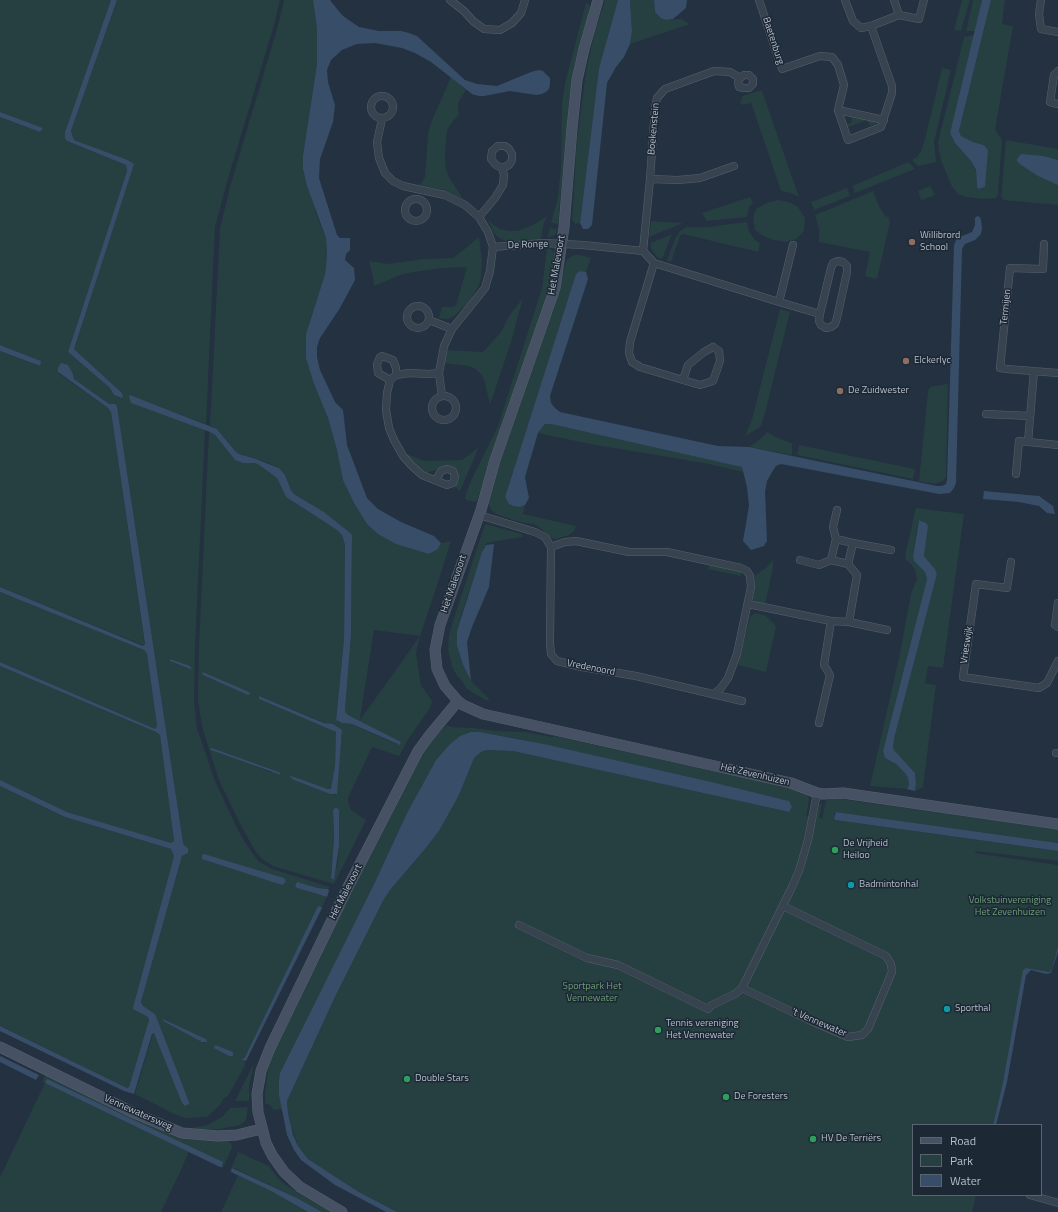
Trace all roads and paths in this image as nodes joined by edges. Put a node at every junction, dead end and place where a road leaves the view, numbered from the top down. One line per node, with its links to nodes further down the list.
1 (450, 0): 2 (street)
2 (525, 0)
3 (598, 0): 25 (street, Het Malevoort)
4 (759, 0): 15 (street, Baetenburg)
5 (845, 0): 10 (street)
6 (894, 0): 9 (street)
7 (924, 0): 9 (street)
8 (1041, 0): 11 (street)
9 (899, 15): 10 (street)
10 (871, 26): 17 (street)
11 (1058, 32)
12 (1058, 71): 14 (street)
13 (740, 78): 20 (street, Boekenstein)
14 (1058, 104)
15 (838, 110): 17 (street); 17 (street)
16 (382, 119): 21 (street, De Ronge)
17 (884, 120)
18 (734, 166): 20 (street)
19 (502, 168): 23 (street)
20 (650, 179): 28 (street, Boekenstein)
21 (423, 190): 22 (street); 23 (street, De Ronge)
22 (420, 200)
23 (479, 217): 27 (street, De Ronge)
24 (1044, 244): 34 (street, Termijen)
25 (562, 245): 27 (street, De Ronge); 28 (street); 46 (street, Het Malevoort)
26 (793, 246): 30 (street)
27 (493, 247): 33 (street, De Ronge)
28 (643, 251): 29 (street)
29 (654, 263): 30 (street); 37 (street)
30 (779, 302): 31 (street)
31 (820, 314): 31 (street)
32 (430, 320): 33 (street)
33 (452, 329): 35 (street, De Ronge)
34 (1034, 371): 36 (street, Termijen); 40 (street)
35 (439, 373): 38 (street, De Ronge); 44 (street)
36 (1058, 373)
37 (684, 380): 37 (street)
38 (442, 396)
39 (986, 414): 40 (street)
40 (1030, 416): 41 (street)
41 (1028, 442): 42 (street); 43 (street)
42 (1058, 445)
43 (1016, 474)
44 (436, 480)
45 (837, 510): 47 (street)
46 (479, 515): 49 (street); 64 (street, Het Malevoort)
47 (836, 539): 48 (street); 52 (street)
48 (853, 543): 50 (street); 54 (street)
49 (551, 547): 56 (street); 62 (street, Vredenoord)
50 (891, 550)
51 (800, 560): 52 (street)
52 (831, 560): 54 (street)
53 (1011, 562): 61 (street, Vrieswijk)
54 (848, 564): 58 (street)
55 (1058, 603): 59 (street)
56 (748, 604): 57 (street); 62 (street)
57 (832, 621): 58 (street); 65 (street)
58 (849, 622): 60 (street)
59 (1058, 627)
60 (887, 630)
61 (1058, 661)
62 (714, 694): 63 (street, Vredenoord)
63 (742, 700)
64 (458, 701): 66 (street, Het Zevenhuizen); 72 (street, Het Malevoort)
65 (819, 723)
66 (817, 793): 67 (street, Het Zevenhuizen); 68 (street)
67 (1058, 824)
68 (783, 906): 70 (street); 70 (street, 't Vennewater)
69 (519, 925): 70 (street)
70 (742, 988)
71 (0, 1048): 72 (street, Vennewatersweg)
72 (261, 1129): 75 (street)
73 (1034, 1196): 74 (street)
74 (1058, 1203)
75 (342, 1212)

